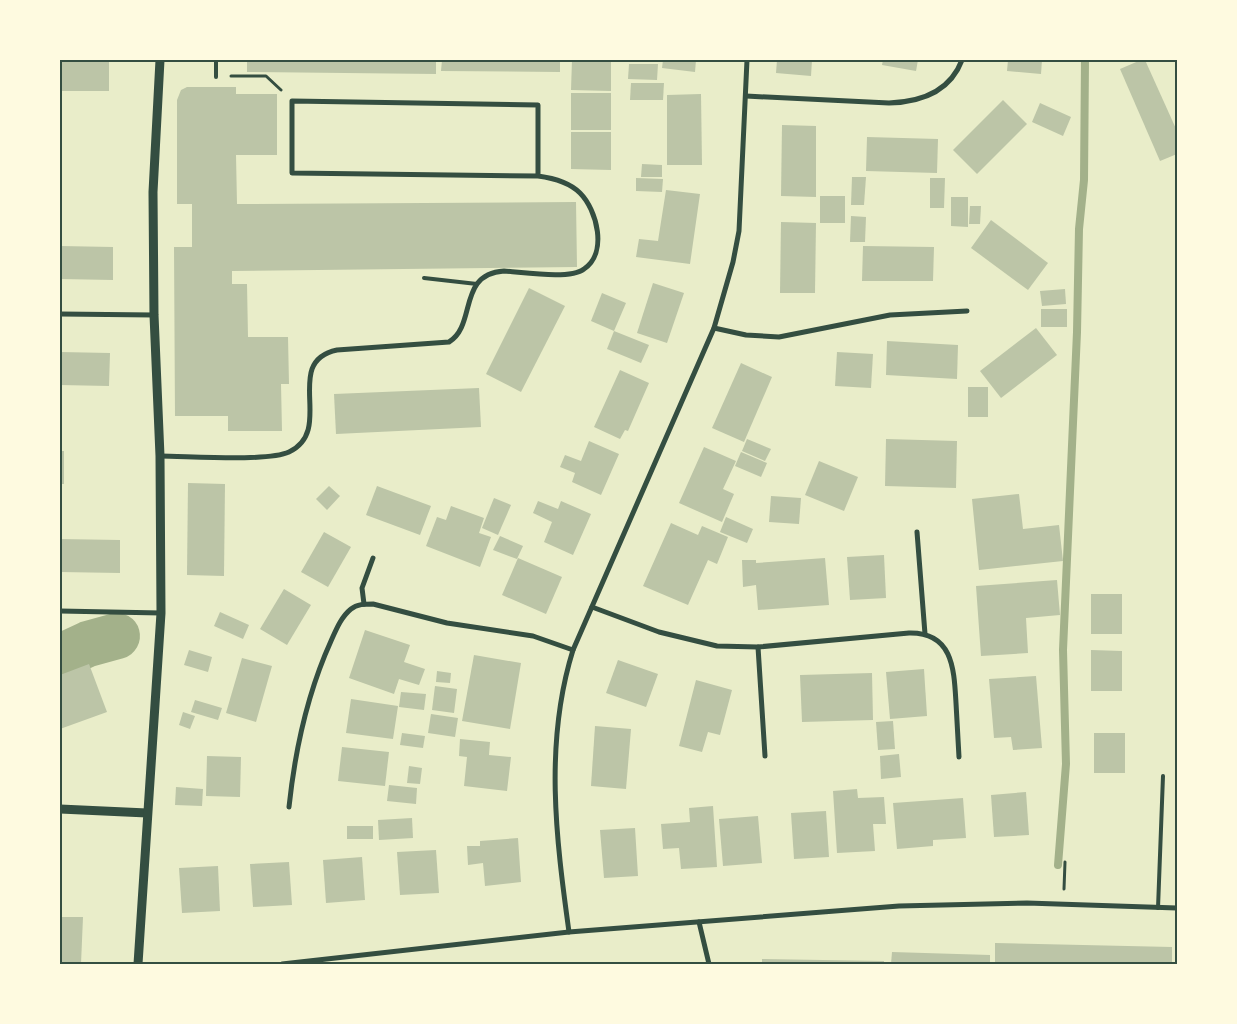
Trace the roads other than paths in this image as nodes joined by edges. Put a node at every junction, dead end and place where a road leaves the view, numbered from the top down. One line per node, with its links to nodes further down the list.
1 (160, 60): 12 (street)
2 (216, 60): 5 (lane)
3 (747, 60): 6 (street)
4 (962, 60): 6 (street)
5 (216, 77)
6 (746, 96): 13 (street)
7 (538, 176): 7 (street); 9 (street)
8 (424, 278): 9 (lane)
9 (477, 284): 14 (street)
10 (967, 311): 13 (street)
11 (60, 314): 12 (street)
12 (154, 316): 14 (street)
13 (714, 328): 18 (street)
14 (160, 456): 20 (street)
15 (917, 532): 21 (street)
16 (373, 558): 17 (street)
17 (364, 604): 23 (street); 27 (street)
18 (592, 607): 22 (street); 23 (street)
19 (60, 611): 20 (street)
20 (161, 613): 29 (street)
21 (925, 634): 22 (street); 25 (street)
22 (758, 647): 24 (street)
23 (573, 650): 33 (street)
24 (765, 756)
25 (959, 757)
26 (1163, 776): 30 (lane)
27 (288, 807)
28 (60, 809): 29 (street)
29 (146, 813): 34 (street)
30 (1158, 908): 31 (street); 32 (street)
31 (1177, 908)
32 (699, 922): 33 (street); 37 (street)
33 (569, 932): 36 (street)
34 (138, 964)
35 (282, 964): 36 (street)
36 (290, 964)
37 (709, 964)

